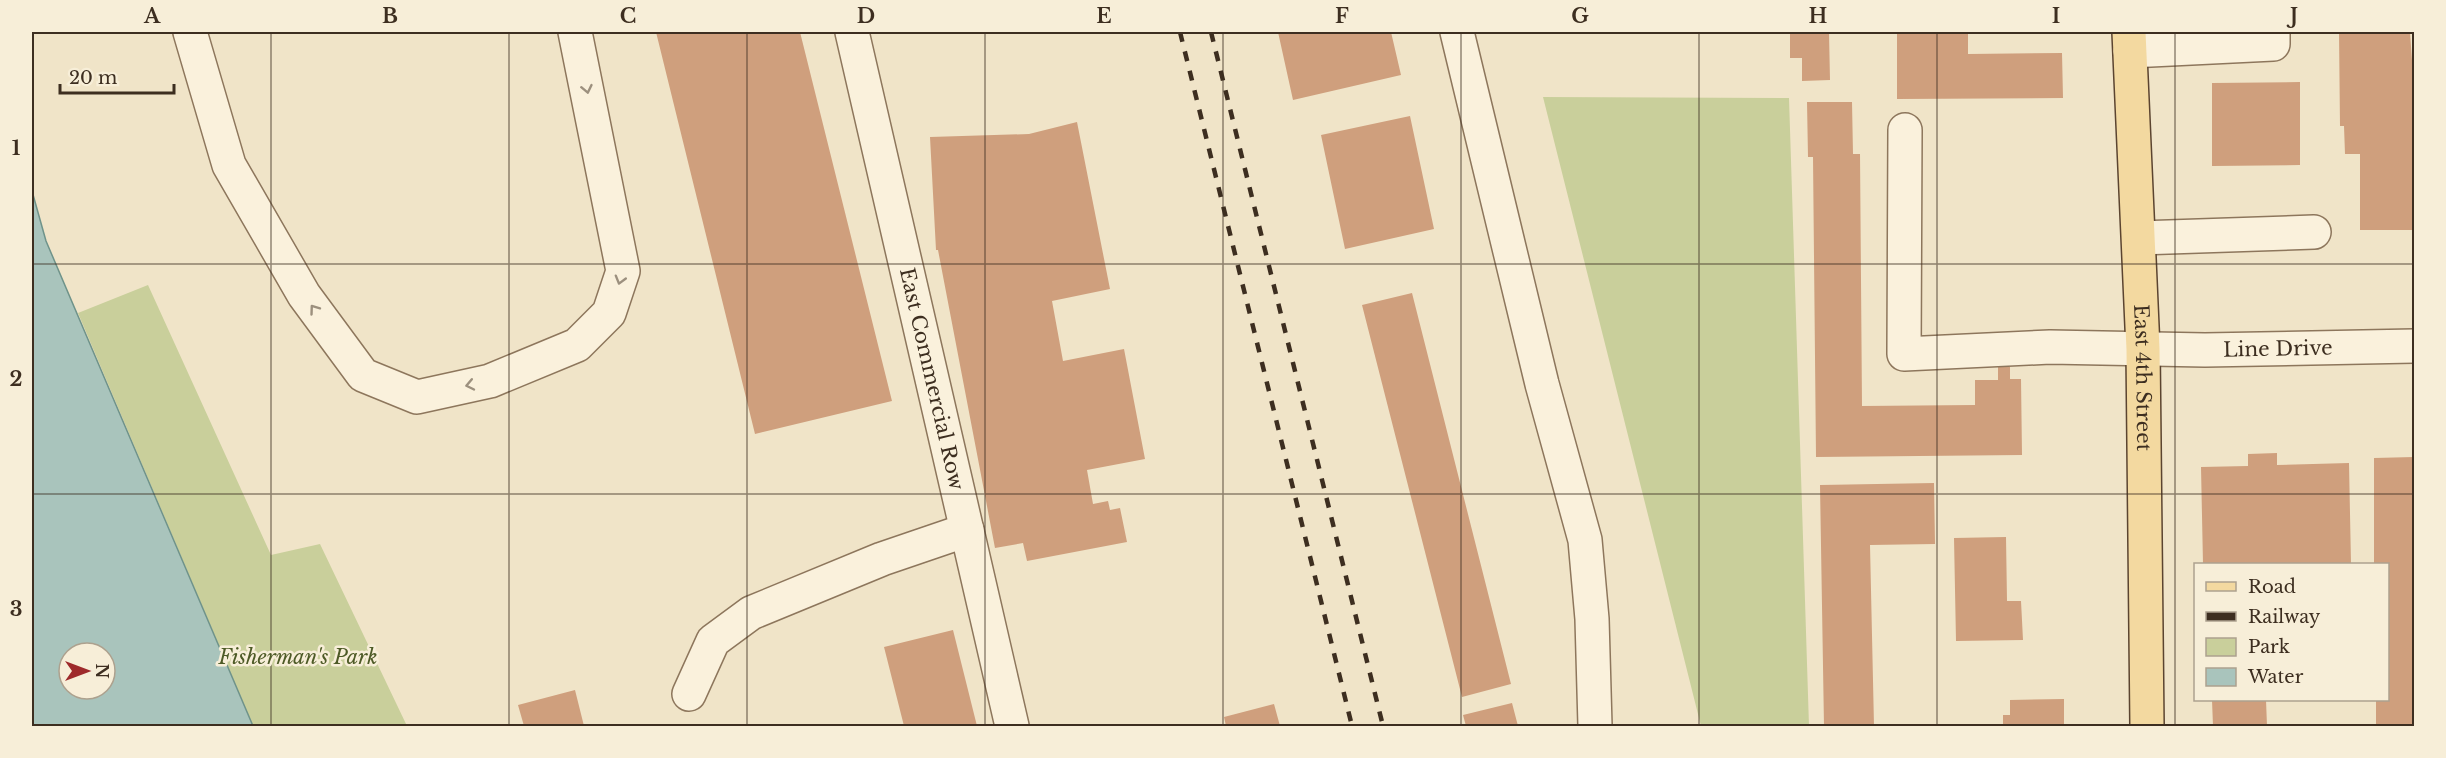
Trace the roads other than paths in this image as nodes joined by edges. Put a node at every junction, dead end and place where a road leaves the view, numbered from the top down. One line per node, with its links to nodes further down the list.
1 (189, 32): 2 (street, one-way to 1)
2 (575, 32)
3 (852, 32): 12 (street, East Commercial Row)
4 (1457, 32): 15 (street)
5 (2272, 32): 6 (street)
6 (2130, 41): 9 (main road, East 4th Street)
7 (1905, 130): 11 (street, Line Drive)
8 (2314, 232): 9 (street)
9 (2139, 238): 11 (main road, East 4th Street)
10 (2415, 346): 11 (street, Line Drive)
11 (2143, 349): 16 (main road, East 4th Street)
12 (967, 530): 13 (street); 14 (street, East Commercial Row)
13 (689, 694)
14 (1012, 726)
15 (1595, 726)
16 (2147, 726)

